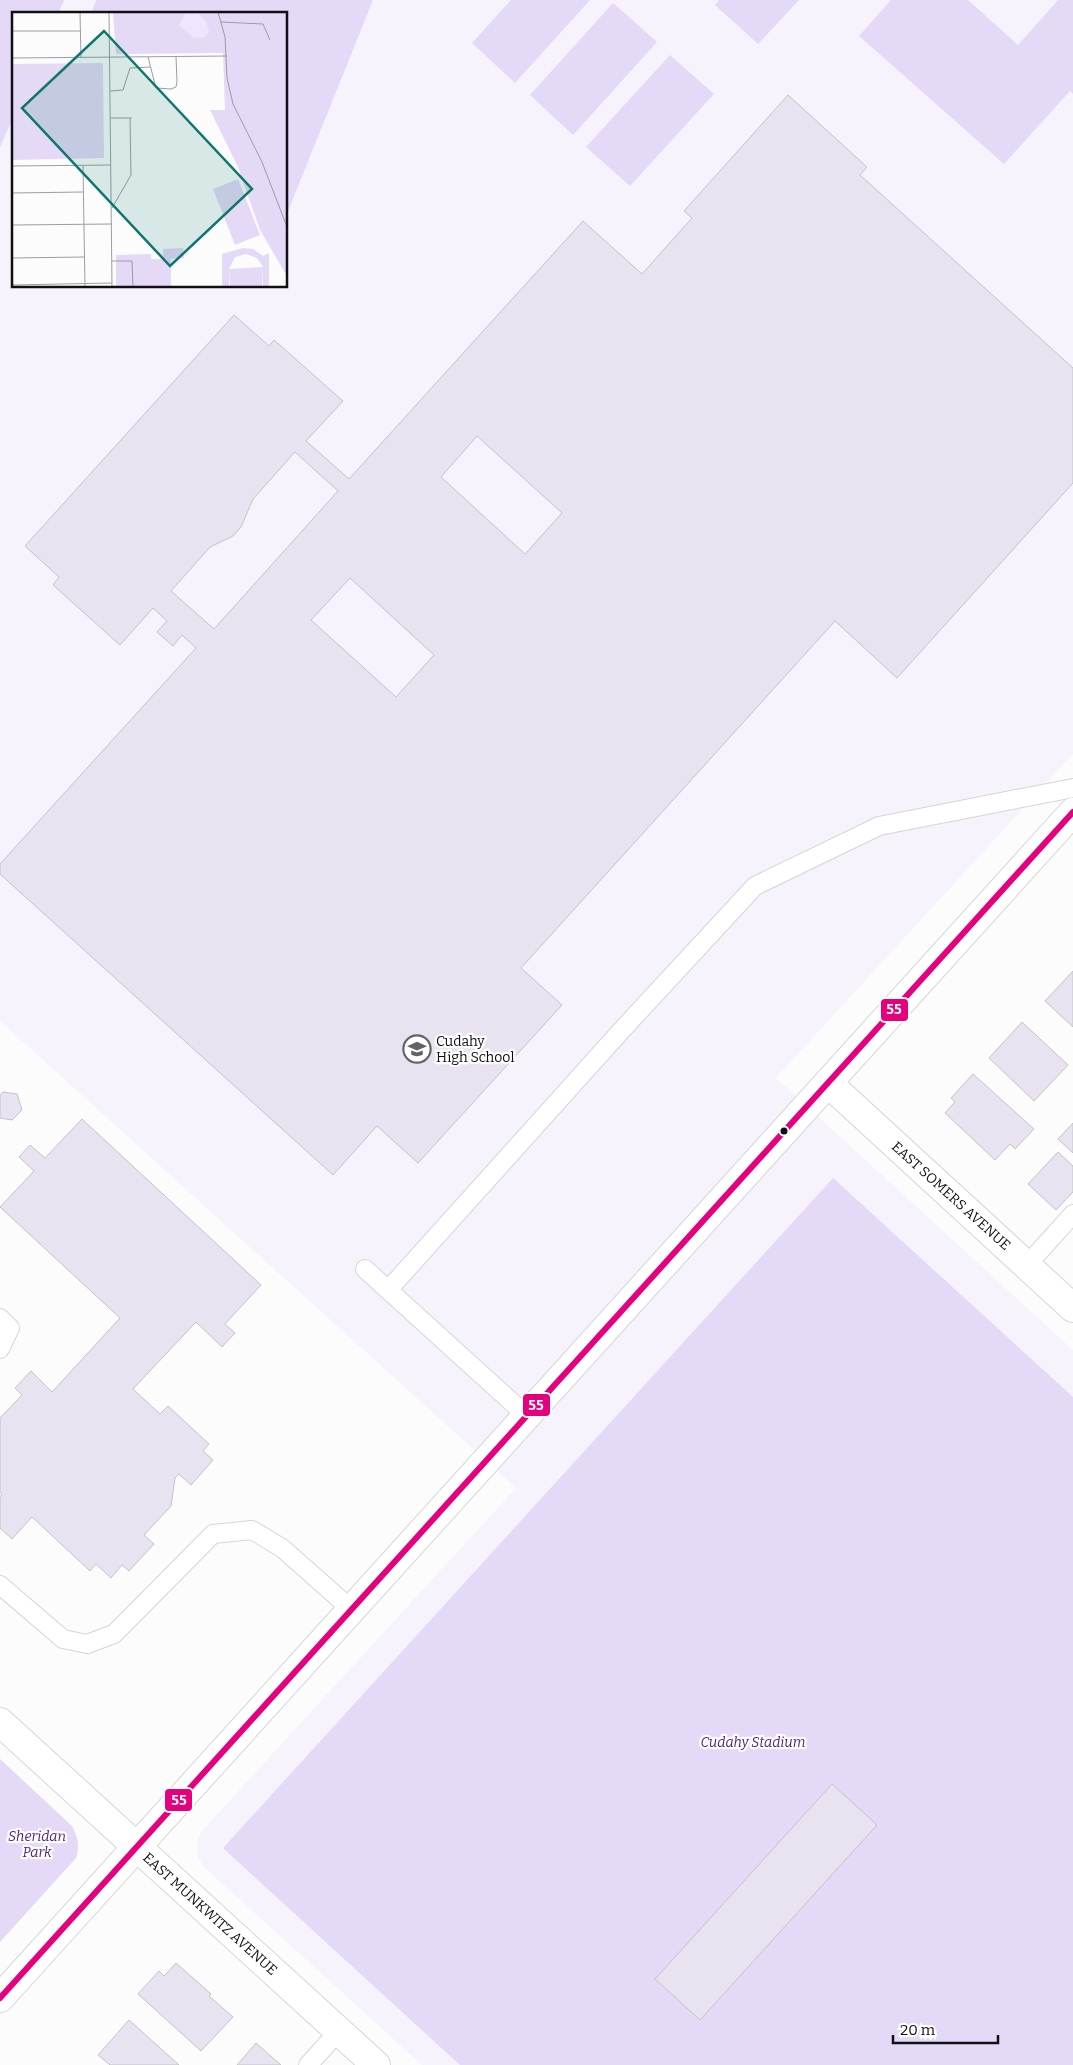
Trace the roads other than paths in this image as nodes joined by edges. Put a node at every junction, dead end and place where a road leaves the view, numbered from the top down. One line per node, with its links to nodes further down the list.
1 (1073, 788): 7 (lane)
2 (1073, 812): 3 (main road)
3 (828, 1083): 5 (main road, EAST SOMERS AVENUE); 11 (main road)
4 (1073, 1214): 5 (lane)
5 (1027, 1265): 8 (main road, EAST SOMERS AVENUE)
6 (365, 1269): 7 (lane)
7 (388, 1290): 11 (lane)
8 (1073, 1308)
9 (0, 1318): 10 (lane)
10 (0, 1349)
11 (526, 1415): 13 (main road)
12 (0, 1585): 13 (lane)
13 (351, 1609): 15 (main road)
14 (0, 1722): 15 (main road, EAST MUNKWITZ AVENUE)
15 (137, 1847): 16 (main road); 17 (main road, EAST MUNKWITZ AVENUE)
16 (0, 1998)
17 (339, 2031): 18 (lane); 19 (main road, EAST MUNKWITZ AVENUE)
18 (308, 2065)
19 (376, 2065)

